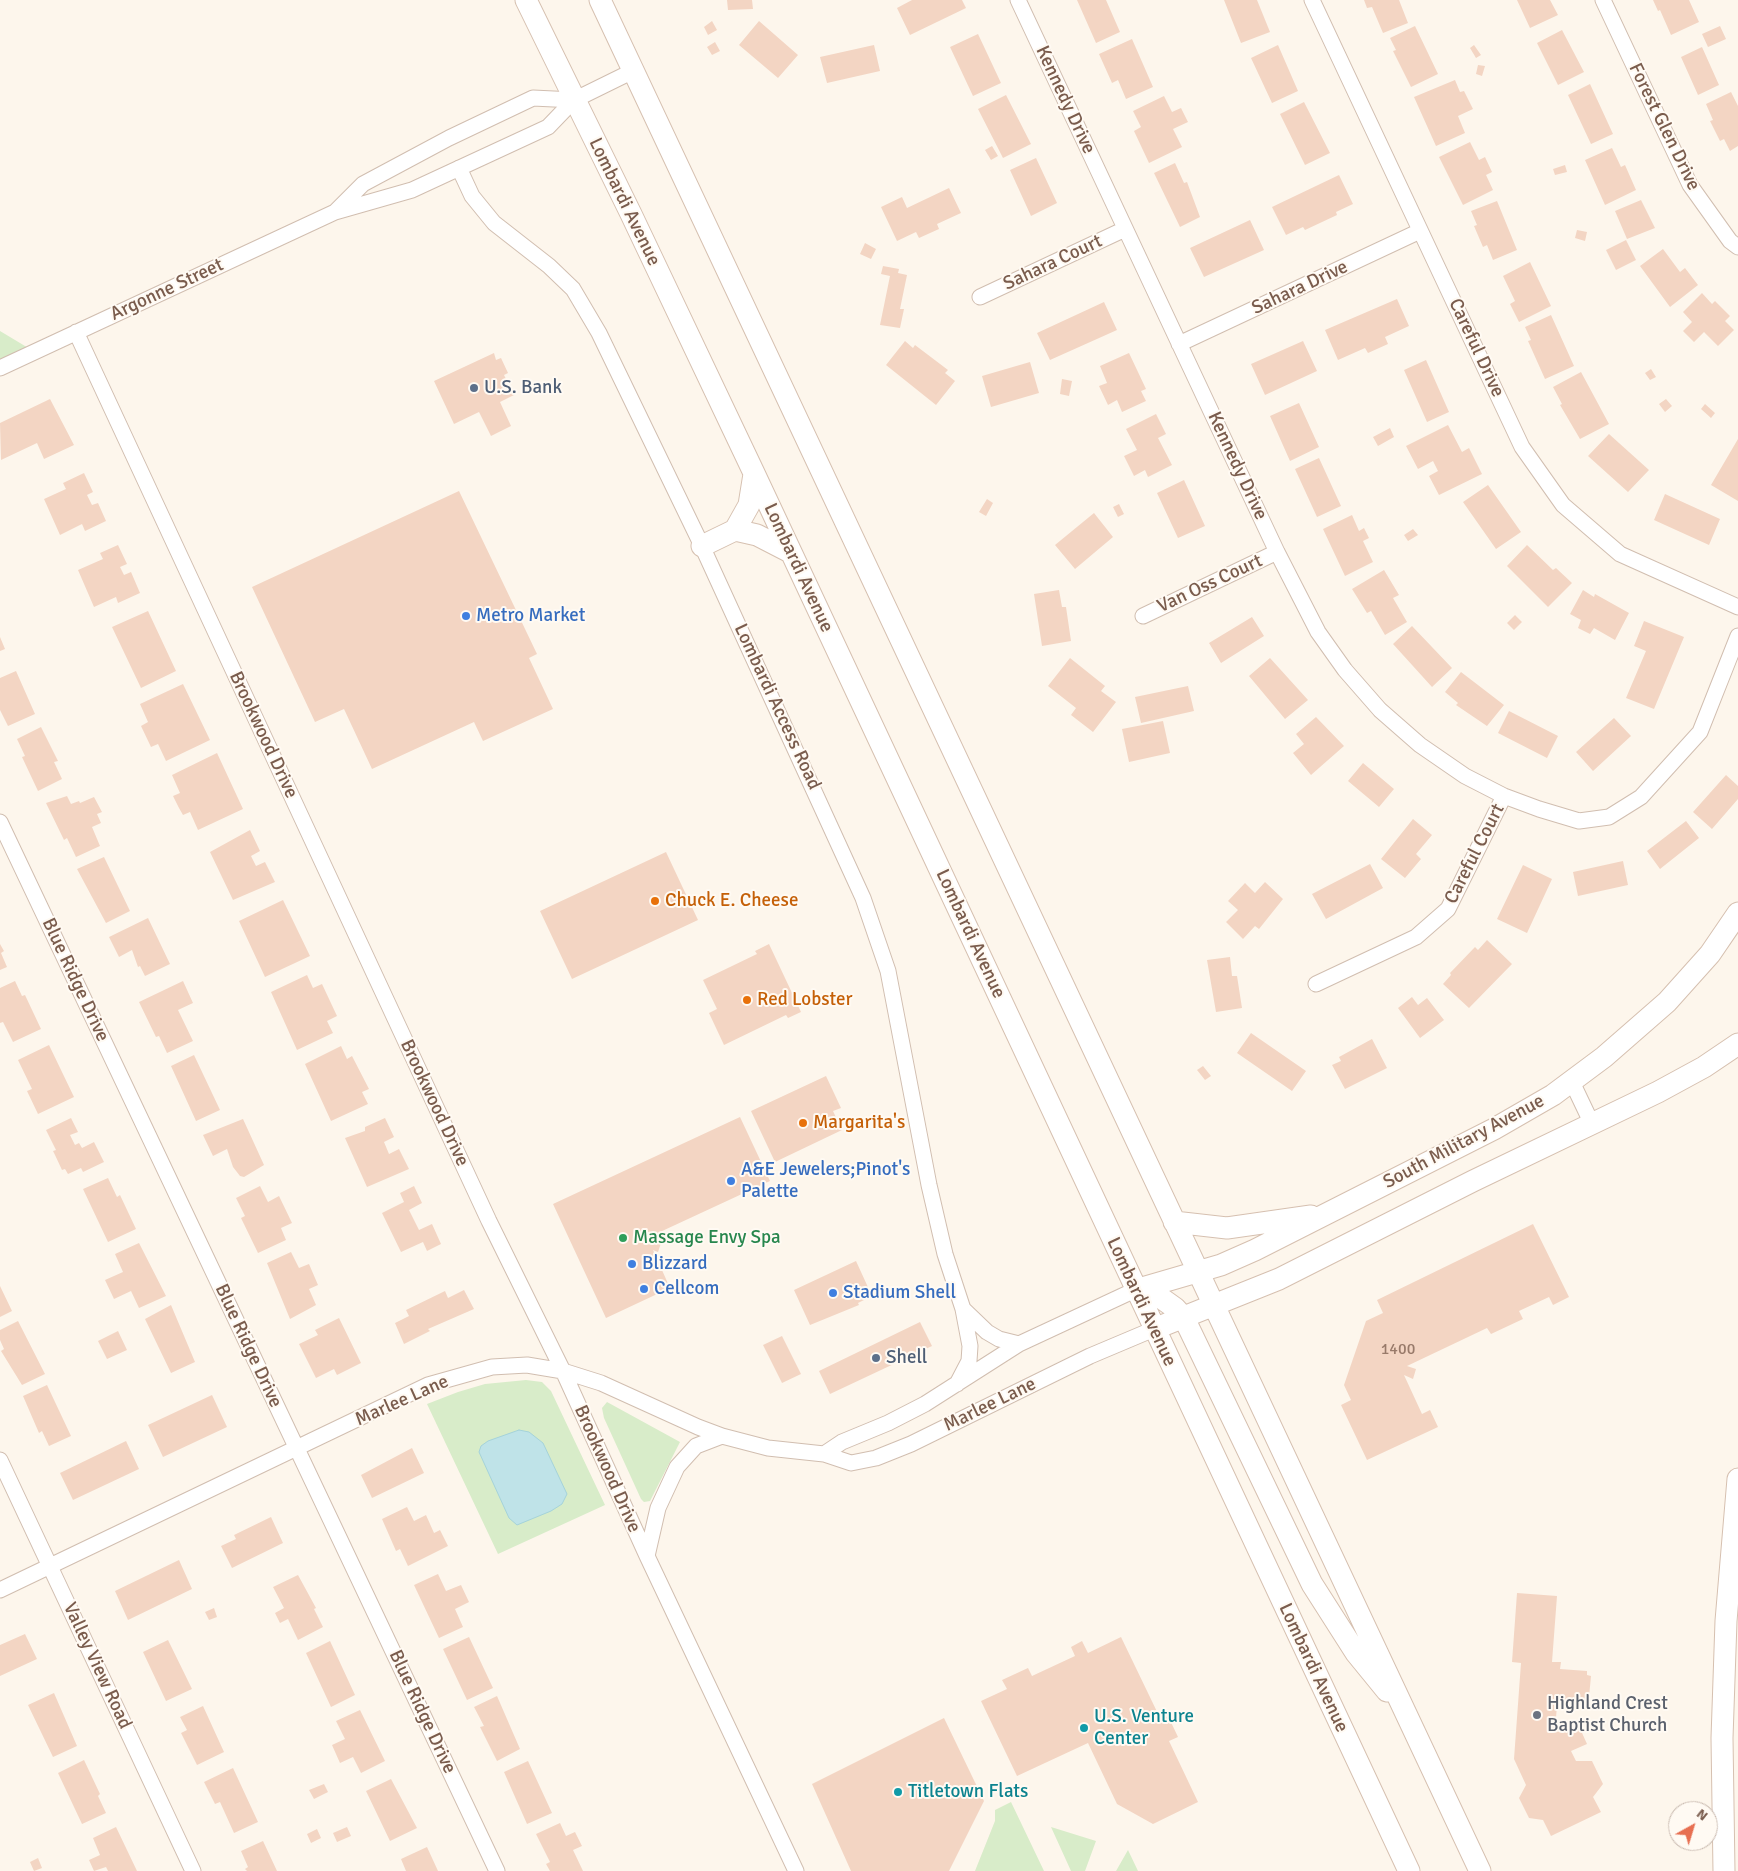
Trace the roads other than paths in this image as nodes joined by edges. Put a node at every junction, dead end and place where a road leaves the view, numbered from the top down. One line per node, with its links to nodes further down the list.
1 (526, 0): 7 (main road, Lombardi Avenue)
2 (600, 0): 6 (main road)
3 (1018, 0): 10 (street, Kennedy Drive)
4 (1312, 0): 11 (street, Careful Drive)
5 (1603, 0): 12 (street, Forest Glen Drive)
6 (633, 71): 7 (street, Argonne Street); 33 (main road)
7 (574, 100): 8 (street, Argonne Street); 9 (street, Argonne Street); 17 (main road, Lombardi Avenue)
8 (459, 168): 9 (street, Argonne Street); 19 (street, Lombardi Access Road)
9 (334, 212): 14 (street, Argonne Street)
10 (1125, 229): 13 (street, Sahara Court); 15 (street, Kennedy Drive)
11 (1420, 231): 15 (street, Sahara Drive); 22 (street, Careful Drive)
12 (1738, 247)
13 (980, 297)
14 (76, 332): 16 (street, Argonne Street); 41 (street, Brookwood Drive)
15 (1179, 344): 21 (street, Kennedy Drive)
16 (0, 368)
17 (754, 474): 18 (main road); 20 (main road, Lombardi Avenue)
18 (735, 530): 19 (main road); 20 (main road)
19 (702, 546): 37 (street, Lombardi Access Road)
20 (790, 552): 35 (main road, Lombardi Avenue)
21 (1277, 552): 23 (street, Van Oss Court); 25 (street, Kennedy Drive)
22 (1738, 607)
23 (1143, 616)
24 (1738, 636): 25 (street, Kennedy Drive)
25 (1504, 796): 28 (street, Careful Court)
26 (0, 822): 44 (street, Blue Ridge Drive)
27 (1738, 913): 30 (main road, South Military Avenue)
28 (1316, 984)
29 (1738, 1044): 31 (main road, South Military Avenue)
30 (1572, 1082): 31 (street); 32 (main road, South Military Avenue)
31 (1592, 1124): 36 (main road, South Military Avenue)
32 (1321, 1215): 33 (main road); 34 (main road, South Military Avenue)
33 (1174, 1222): 34 (main road)
34 (1198, 1272): 35 (main road, South Military Avenue); 36 (main road)
35 (1135, 1290): 38 (main road); 39 (main road, Lombardi Avenue); 40 (street, Marlee Lane)
36 (1213, 1306): 38 (main road, South Military Avenue); 51 (main road)
37 (963, 1309): 40 (street, Lombardi Access Road); 42 (street, Lombardi Access Road)
38 (1184, 1318): 39 (main road, South Military Avenue); 51 (main road)
39 (1154, 1329): 45 (street, Marlee Lane); 55 (main road, Lombardi Avenue)
40 (1019, 1344): 42 (street, Marlee Lane)
41 (563, 1371): 43 (street, Marlee Lane); 44 (street, Marlee Lane); 48 (street, Brookwood Drive)
42 (957, 1384): 45 (street, Marlee Lane)
43 (722, 1436): 45 (street, Marlee Lane); 48 (street)
44 (297, 1449): 49 (street, Marlee Lane); 53 (street, Blue Ridge Drive)
45 (824, 1454)
46 (0, 1460): 49 (street, Valley View Road)
47 (1738, 1479): 57 (main road)
48 (647, 1556): 54 (street, Brookwood Drive)
49 (50, 1566): 50 (street, Marlee Lane); 52 (street, Valley View Road)
50 (0, 1590)
51 (1403, 1708): 56 (main road)
52 (193, 1871)
53 (496, 1871)
54 (796, 1871)
55 (1409, 1871)
56 (1480, 1871)
57 (1724, 1871)

